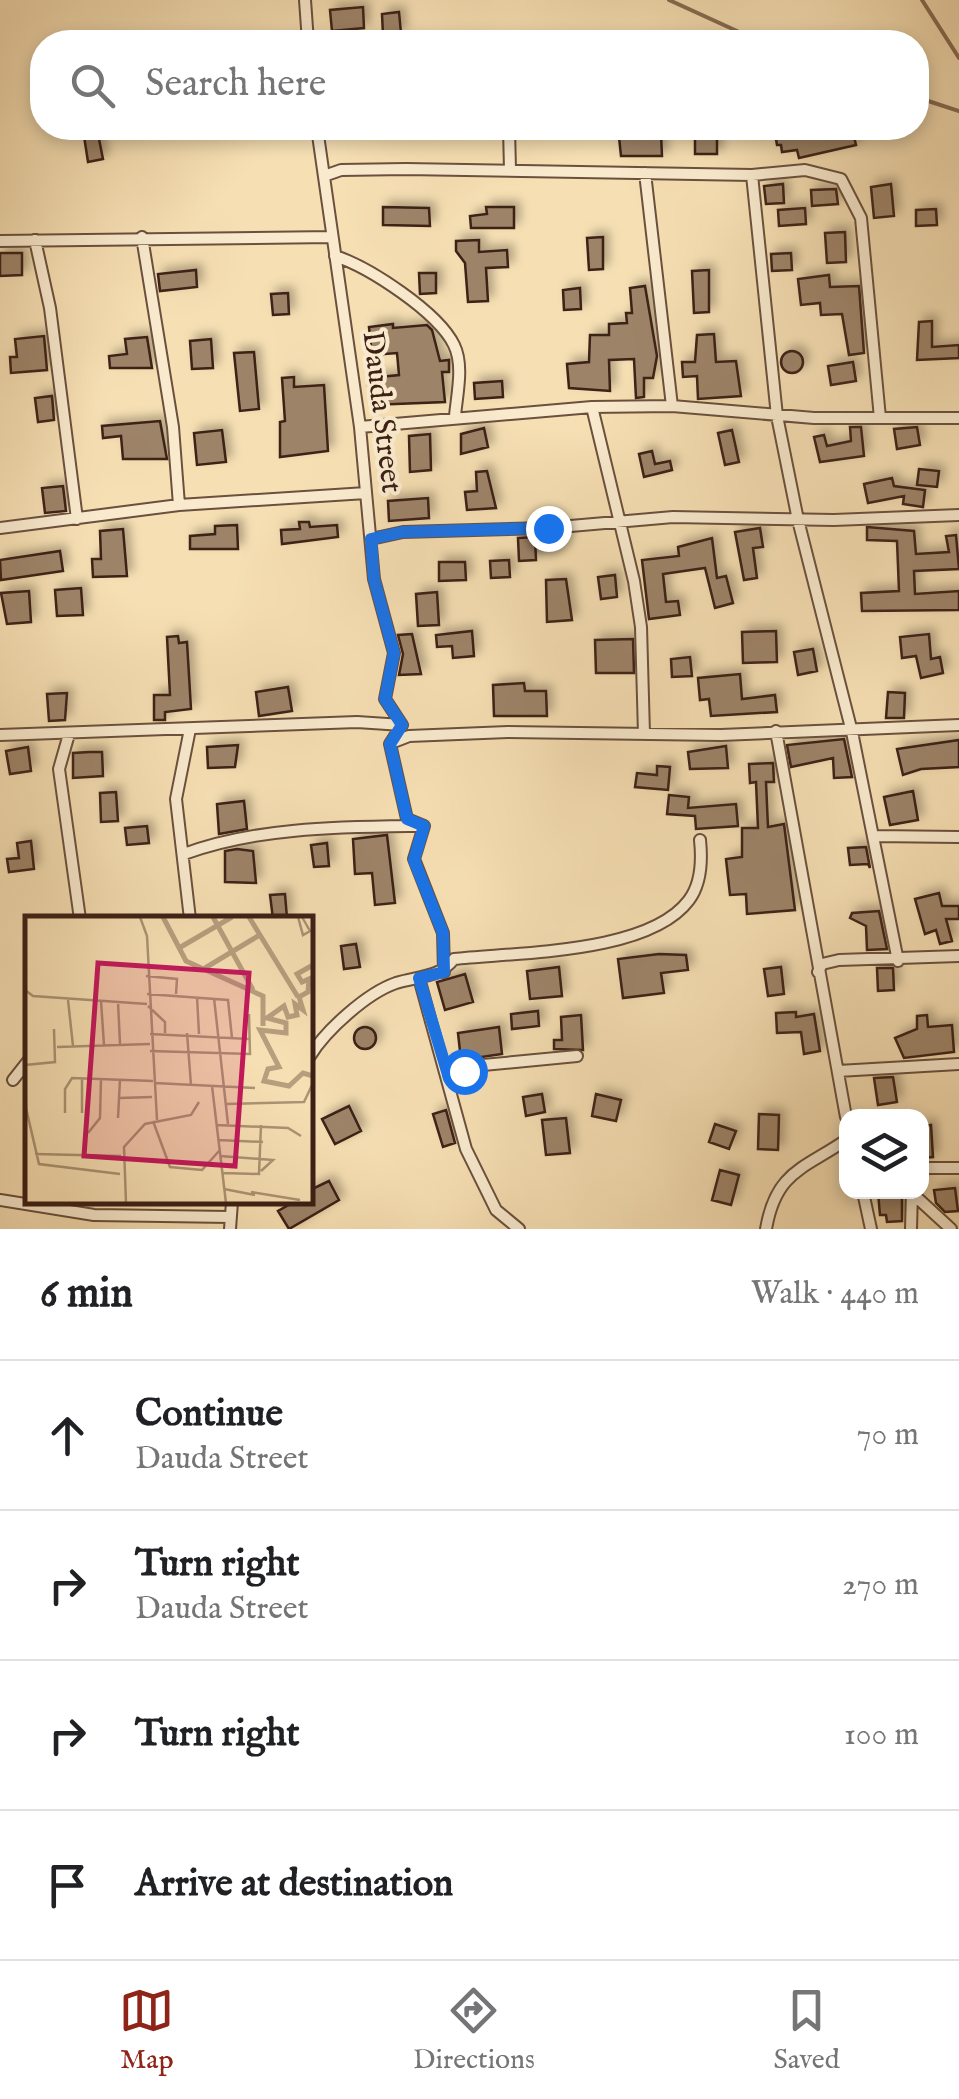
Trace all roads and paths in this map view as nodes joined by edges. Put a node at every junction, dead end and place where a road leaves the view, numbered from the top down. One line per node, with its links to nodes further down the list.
1 (305, 0): 2 (street)
2 (307, 30)
3 (319, 140): 8 (street, Dauda Street)
4 (509, 140): 5 (street)
5 (510, 170): 6 (street); 8 (street)
6 (644, 173): 7 (street); 14 (street)
7 (752, 175): 17 (street); 18 (street)
8 (324, 176): 10 (street, Dauda Street)
9 (142, 236): 10 (street); 11 (street); 22 (street)
10 (332, 238): 13 (street, Dauda Street)
11 (35, 240): 12 (street); 24 (street)
12 (0, 241)
13 (335, 256): 16 (street); 20 (street, Dauda Street)
14 (672, 406): 15 (street); 17 (street)
15 (592, 407): 16 (street); 26 (street)
16 (455, 416): 20 (street)
17 (776, 416): 18 (street); 25 (street)
18 (880, 418): 19 (street)
19 (959, 418)
20 (360, 427): 21 (street, Dauda Street)
21 (366, 493): 22 (street); 28 (street, Dauda Street)
22 (179, 505): 24 (street)
23 (959, 515): 25 (street)
24 (76, 519): 27 (street)
25 (798, 520): 26 (street); 33 (street)
26 (621, 521): 28 (street); 35 (street)
27 (0, 528)
28 (371, 539): 29 (street, Dauda Street)
29 (402, 725): 31 (street); 37 (street)
30 (959, 725): 33 (street)
31 (190, 729): 34 (street); 42 (street)
32 (776, 731): 33 (street); 35 (street); 48 (street)
33 (852, 732): 39 (street)
34 (69, 734): 36 (street); 43 (street)
35 (644, 734): 37 (street)
36 (0, 735)
37 (390, 744): 38 (street)
38 (424, 826): 42 (street); 47 (street)
39 (875, 836): 40 (street); 46 (street)
40 (959, 837)
41 (700, 840): 47 (street)
42 (184, 854): 44 (street)
43 (80, 916)
44 (190, 916)
45 (959, 956): 46 (street)
46 (898, 961): 48 (street)
47 (444, 972): 49 (street)
48 (818, 973): 54 (street)
49 (419, 978): 50 (street); 55 (street)
50 (312, 1053)
51 (577, 1056): 55 (street)
52 (959, 1064): 54 (street)
53 (25, 1065): 56 (street)
54 (838, 1071): 57 (street)
55 (449, 1078): 68 (street)
56 (12, 1080)
57 (845, 1109)
58 (839, 1144): 69 (street)
59 (929, 1168): 60 (street)
60 (959, 1168)
61 (865, 1199): 70 (street)
62 (912, 1199): 71 (street)
63 (918, 1199): 72 (street)
64 (0, 1200): 65 (street)
65 (25, 1204)
66 (25, 1204): 67 (street)
67 (230, 1223)
68 (519, 1229)
69 (766, 1229)
70 (872, 1229)
71 (911, 1229)
72 (951, 1229)

